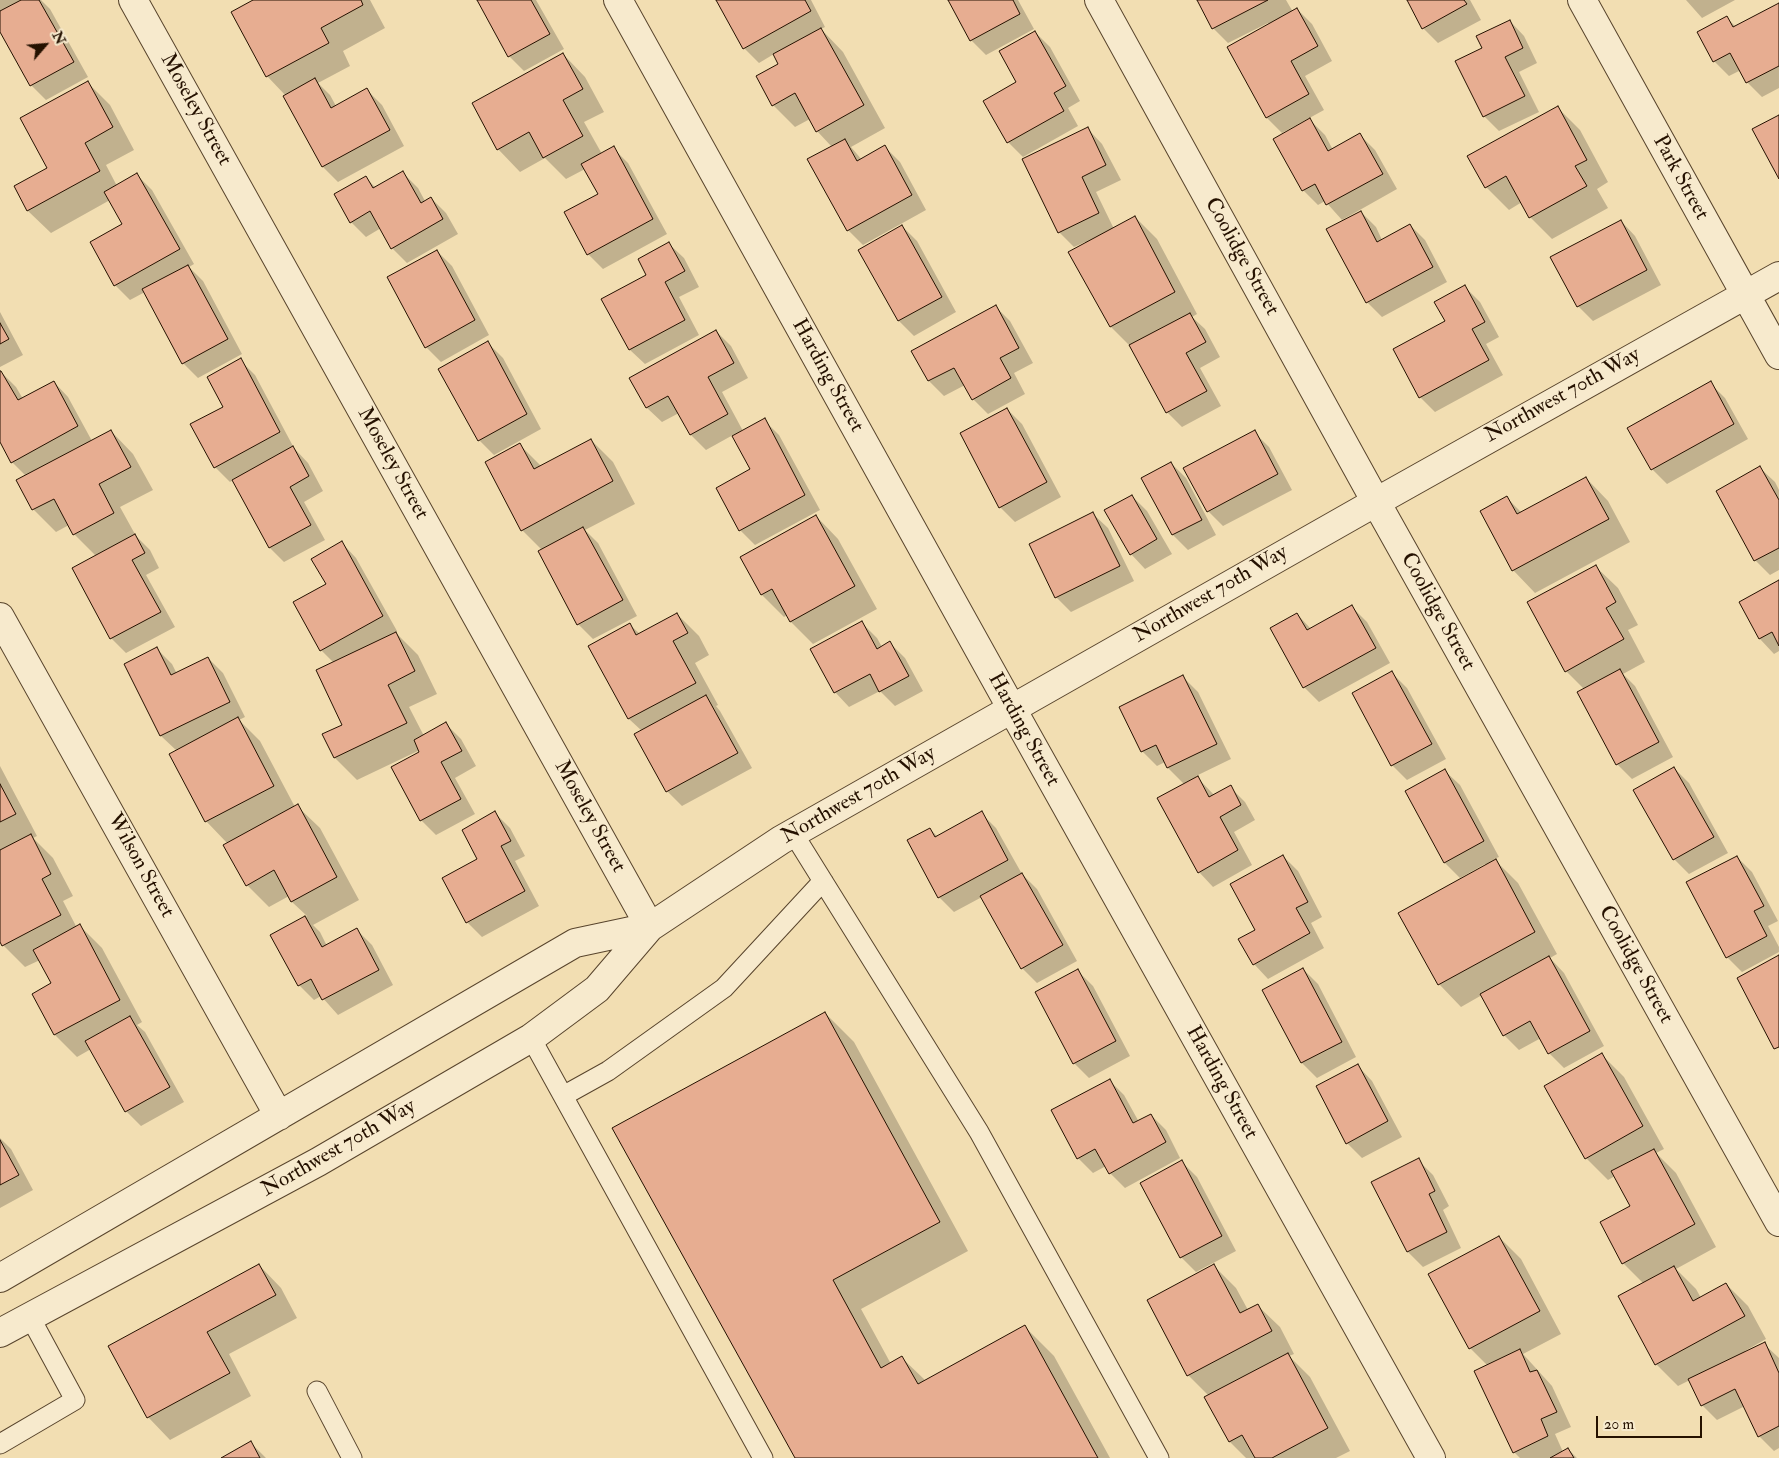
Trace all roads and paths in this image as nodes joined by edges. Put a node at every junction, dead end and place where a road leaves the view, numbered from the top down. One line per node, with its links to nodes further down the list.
1 (133, 0): 13 (street, Moseley Street)
2 (618, 0): 10 (street, Harding Street)
3 (1099, 0): 8 (street, Coolidge Street)
4 (1582, 0): 6 (street, Park Street)
5 (1779, 276): 6 (street, Northwest 70th Way)
6 (1745, 294): 7 (street, Park Street); 8 (street, Northwest 70th Way)
7 (1779, 355)
8 (1376, 502): 10 (street, Northwest 70th Way); 17 (street, Coolidge Street)
9 (0, 617): 16 (street, Wilson Street)
10 (1012, 708): 11 (street, Northwest 70th Way); 26 (street, Harding Street)
11 (793, 833): 12 (lane); 13 (street, Northwest 70th Way)
12 (823, 881): 15 (lane); 25 (lane)
13 (650, 927): 14 (street, Northwest 70th Way); 16 (street, Northwest 70th Way)
14 (531, 1038): 15 (lane); 19 (street, Northwest 70th Way)
15 (563, 1096): 24 (lane)
16 (279, 1116): 18 (street, Northwest 70th Way)
17 (1779, 1222)
18 (0, 1278)
19 (30, 1317): 20 (street, Northwest 70th Way); 22 (lane)
20 (0, 1333)
21 (316, 1392): 23 (lane)
22 (0, 1444)
23 (352, 1458)
24 (763, 1458)
25 (1159, 1458)
26 (1431, 1458)

